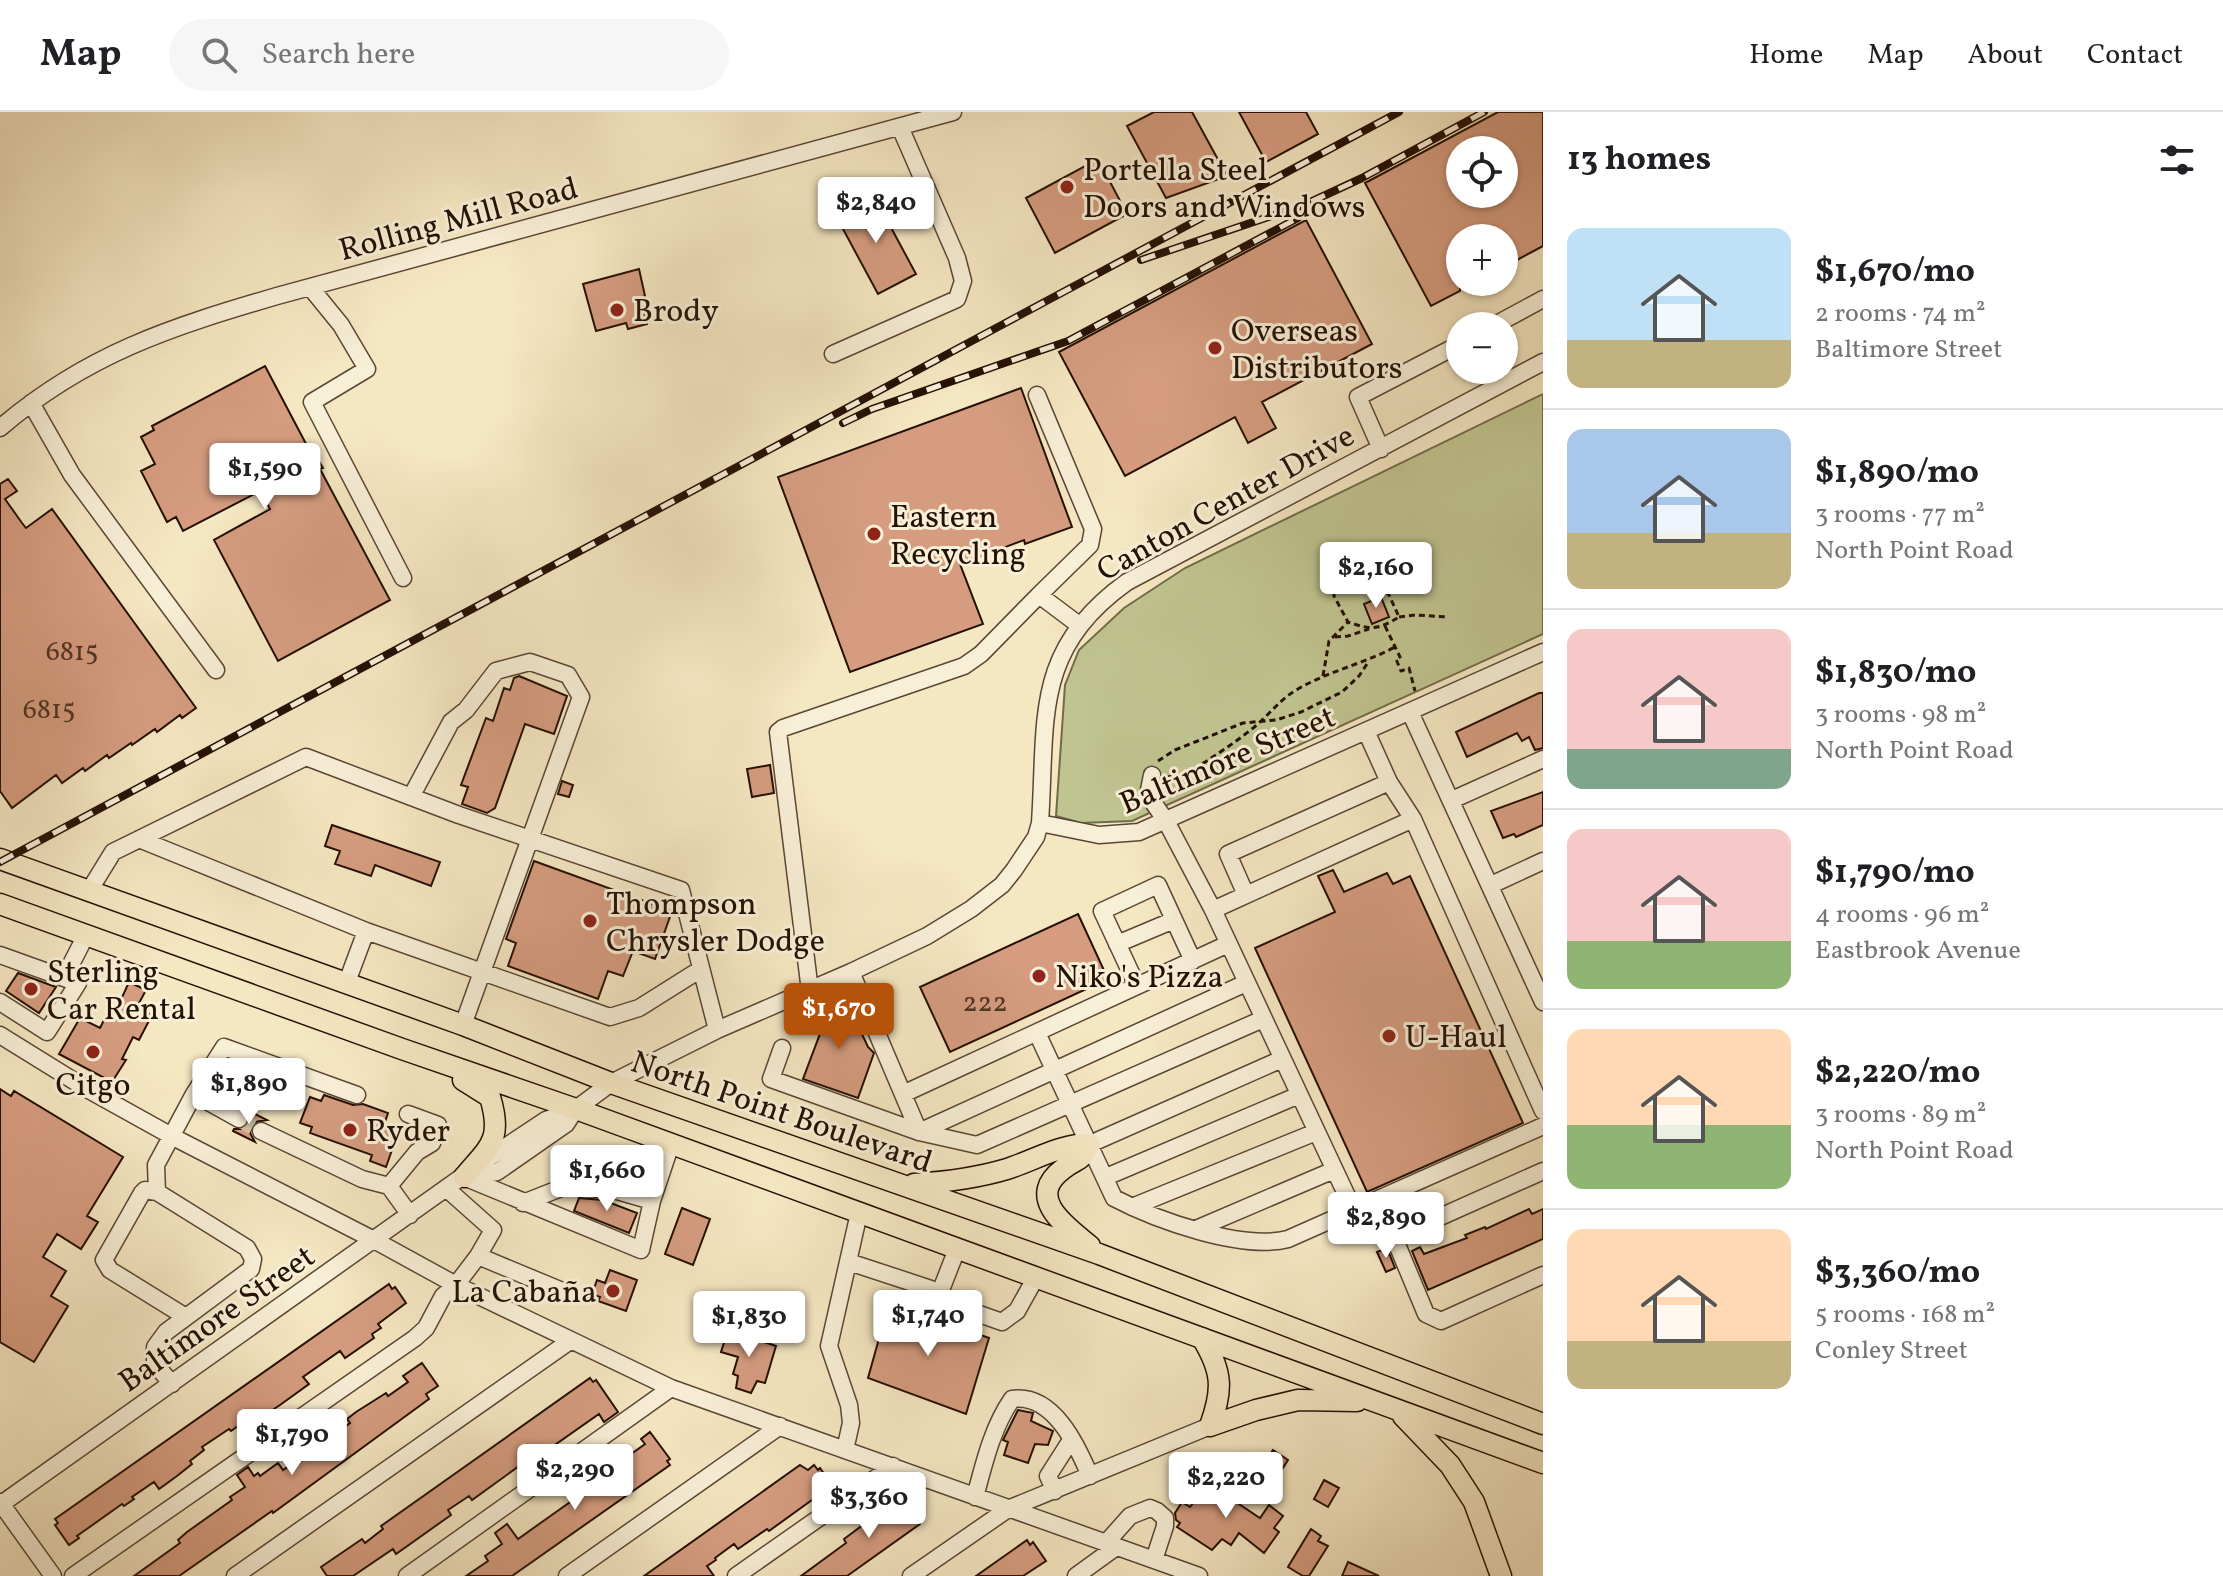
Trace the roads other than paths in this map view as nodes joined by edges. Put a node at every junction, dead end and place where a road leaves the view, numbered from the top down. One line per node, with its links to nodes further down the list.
1 (953, 112): 2 (street, Rolling Mill Road)
2 (900, 127): 3 (street, Rolling Mill Road); 7 (street)
3 (310, 287): 10 (street, Rolling Mill Road); 13 (street)
4 (1543, 299): 5 (street)
5 (1518, 312)
6 (1446, 351): 12 (street)
7 (833, 354)
8 (1543, 362): 12 (street, Canton Center Drive)
9 (1037, 395): 14 (street)
10 (31, 403): 11 (street, Rolling Mill Road); 17 (street)
11 (0, 428)
12 (1381, 449): 15 (street, Canton Center Drive)
13 (403, 578)
14 (1039, 595): 15 (street); 52 (street)
15 (1079, 625): 27 (street, Canton Center Drive)
16 (1543, 652): 18 (street, Baltimore Street)
17 (216, 670)
18 (1416, 709): 19 (street, Baltimore Street); 24 (street)
19 (1366, 731): 22 (street); 26 (street, Baltimore Street)
20 (1543, 759): 24 (street)
21 (1152, 775): 26 (street)
22 (1389, 782): 25 (street); 34 (street)
23 (411, 797): 28 (street); 29 (street); 29 (street)
24 (1452, 800): 32 (street)
25 (1413, 819): 34 (street); 71 (street)
26 (1166, 821): 27 (street, Baltimore Street); 36 (street)
27 (1040, 823): 46 (street, Baltimore Street)
28 (139, 839): 33 (street); 38 (street)
29 (528, 839): 45 (street); 47 (street)
30 (0, 859): 33 (main road, North Point Boulevard)
31 (1543, 861): 32 (street)
32 (1491, 885): 44 (street)
33 (89, 891): 49 (main road, North Point Boulevard)
34 (1246, 895): 36 (street)
35 (0, 904): 39 (main road, North Point Boulevard)
36 (1213, 910): 41 (street)
37 (1174, 920): 40 (street); 40 (street); 43 (street)
38 (366, 931): 47 (street); 49 (street)
39 (86, 935): 48 (street); 61 (main road, North Point Boulevard)
40 (1117, 944): 51 (street)
41 (1228, 944): 43 (street); 50 (street)
42 (0, 955): 48 (street)
43 (1193, 961): 51 (street)
44 (1536, 967): 54 (street)
45 (701, 969): 47 (street); 57 (street)
46 (851, 972): 52 (street, Baltimore Street); 66 (street)
47 (482, 973): 56 (street)
48 (64, 978): 53 (street)
49 (347, 982): 56 (main road, North Point Boulevard)
50 (1246, 983): 55 (street); 63 (street)
51 (1137, 986): 58 (street)
52 (810, 991): 57 (street, Baltimore Street)
53 (0, 1002)
54 (1543, 1002)
55 (1263, 1019): 62 (street); 69 (street)
56 (463, 1025): 64 (main road, North Point Boulevard)
57 (717, 1030): 64 (street, Baltimore Street)
58 (1037, 1033): 63 (street); 66 (street)
59 (0, 1035): 78 (street)
60 (782, 1048): 76 (street)
61 (402, 1049): 70 (main road, North Point Boulevard); 84 (main road)
62 (1282, 1059): 68 (street); 80 (street)
63 (1054, 1070): 69 (street); 76 (street)
64 (611, 1083): 70 (street, Baltimore Street); 85 (main road, North Point Boulevard)
65 (194, 1094): 67 (street); 73 (street); 78 (street)
66 (903, 1094): 76 (street)
67 (357, 1095)
68 (1299, 1095): 77 (street); 83 (street)
69 (1070, 1104): 76 (street); 80 (street)
70 (576, 1109): 79 (main road, North Point Boulevard); 84 (street, Baltimore Street)
71 (1543, 1111)
72 (408, 1114): 86 (street)
73 (239, 1119)
74 (1543, 1126): 91 (street)
75 (261, 1131): 86 (street)
76 (919, 1132)
77 (1316, 1132): 81 (street); 90 (street)
78 (173, 1137): 87 (street); 95 (street)
79 (671, 1144): 88 (street); 92 (main road, North Point Boulevard)
80 (1090, 1144): 83 (street); 85 (main road); 97 (main road)
81 (1334, 1170): 91 (street); 94 (street)
82 (1543, 1171): 100 (street)
83 (1106, 1177): 90 (street)
84 (456, 1183): 89 (street); 93 (street, Baltimore Street); 98 (street)
85 (902, 1184): 97 (main road, North Point Boulevard)
86 (389, 1186): 93 (street)
87 (157, 1192): 105 (street); 105 (street)
88 (652, 1201): 89 (street); 89 (street)
89 (523, 1203)
90 (1132, 1207): 94 (street)
91 (1354, 1211): 94 (street)
92 (859, 1213): 96 (main road, North Point Boulevard); 99 (street)
93 (410, 1215): 95 (street, Baltimore Street)
94 (1196, 1229)
95 (374, 1240): 102 (street); 109 (street, Baltimore Street)
96 (957, 1249): 101 (main road, North Point Boulevard); 104 (street)
97 (1099, 1254): 108 (main road, North Point Boulevard)
98 (478, 1256): 102 (street); 103 (street)
99 (849, 1262): 104 (street); 118 (street)
100 (1543, 1275)
101 (1036, 1277): 104 (street); 106 (main road, North Point Boulevard)
102 (456, 1285): 107 (street); 129 (street)
103 (567, 1293)
104 (942, 1299)
105 (186, 1317): 109 (street)
106 (1202, 1338): 111 (main road, North Point Boulevard); 116 (main road)
107 (570, 1341): 110 (street); 130 (street)
108 (1414, 1375): 113 (main road); 114 (main road, North Point Boulevard)
109 (172, 1384): 124 (street, Baltimore Street)
110 (671, 1388): 115 (street); 131 (street)
111 (1374, 1401): 112 (main road, North Point Boulevard); 116 (main road)
112 (1397, 1410): 119 (main road, North Point Boulevard); 137 (main road)
113 (1543, 1411)
114 (1543, 1424)
115 (780, 1426): 118 (street); 132 (street)
116 (1210, 1426): 121 (street)
117 (1071, 1440): 121 (street); 122 (street); 123 (street)
118 (845, 1450): 120 (street)
119 (1543, 1463)
120 (893, 1466): 123 (street); 133 (street)
121 (1090, 1476): 122 (street)
122 (1055, 1491): 125 (street)
123 (975, 1497): 125 (street)
124 (1, 1504): 128 (street)
125 (1008, 1509): 126 (street); 134 (street)
126 (1111, 1545): 127 (street); 127 (street); 135 (street)
127 (1154, 1560): 136 (street)
128 (53, 1576)
129 (73, 1576)
130 (235, 1576)
131 (407, 1576)
132 (567, 1576)
133 (736, 1576)
134 (911, 1576)
135 (1076, 1576)
136 (1199, 1576)
137 (1501, 1576)

